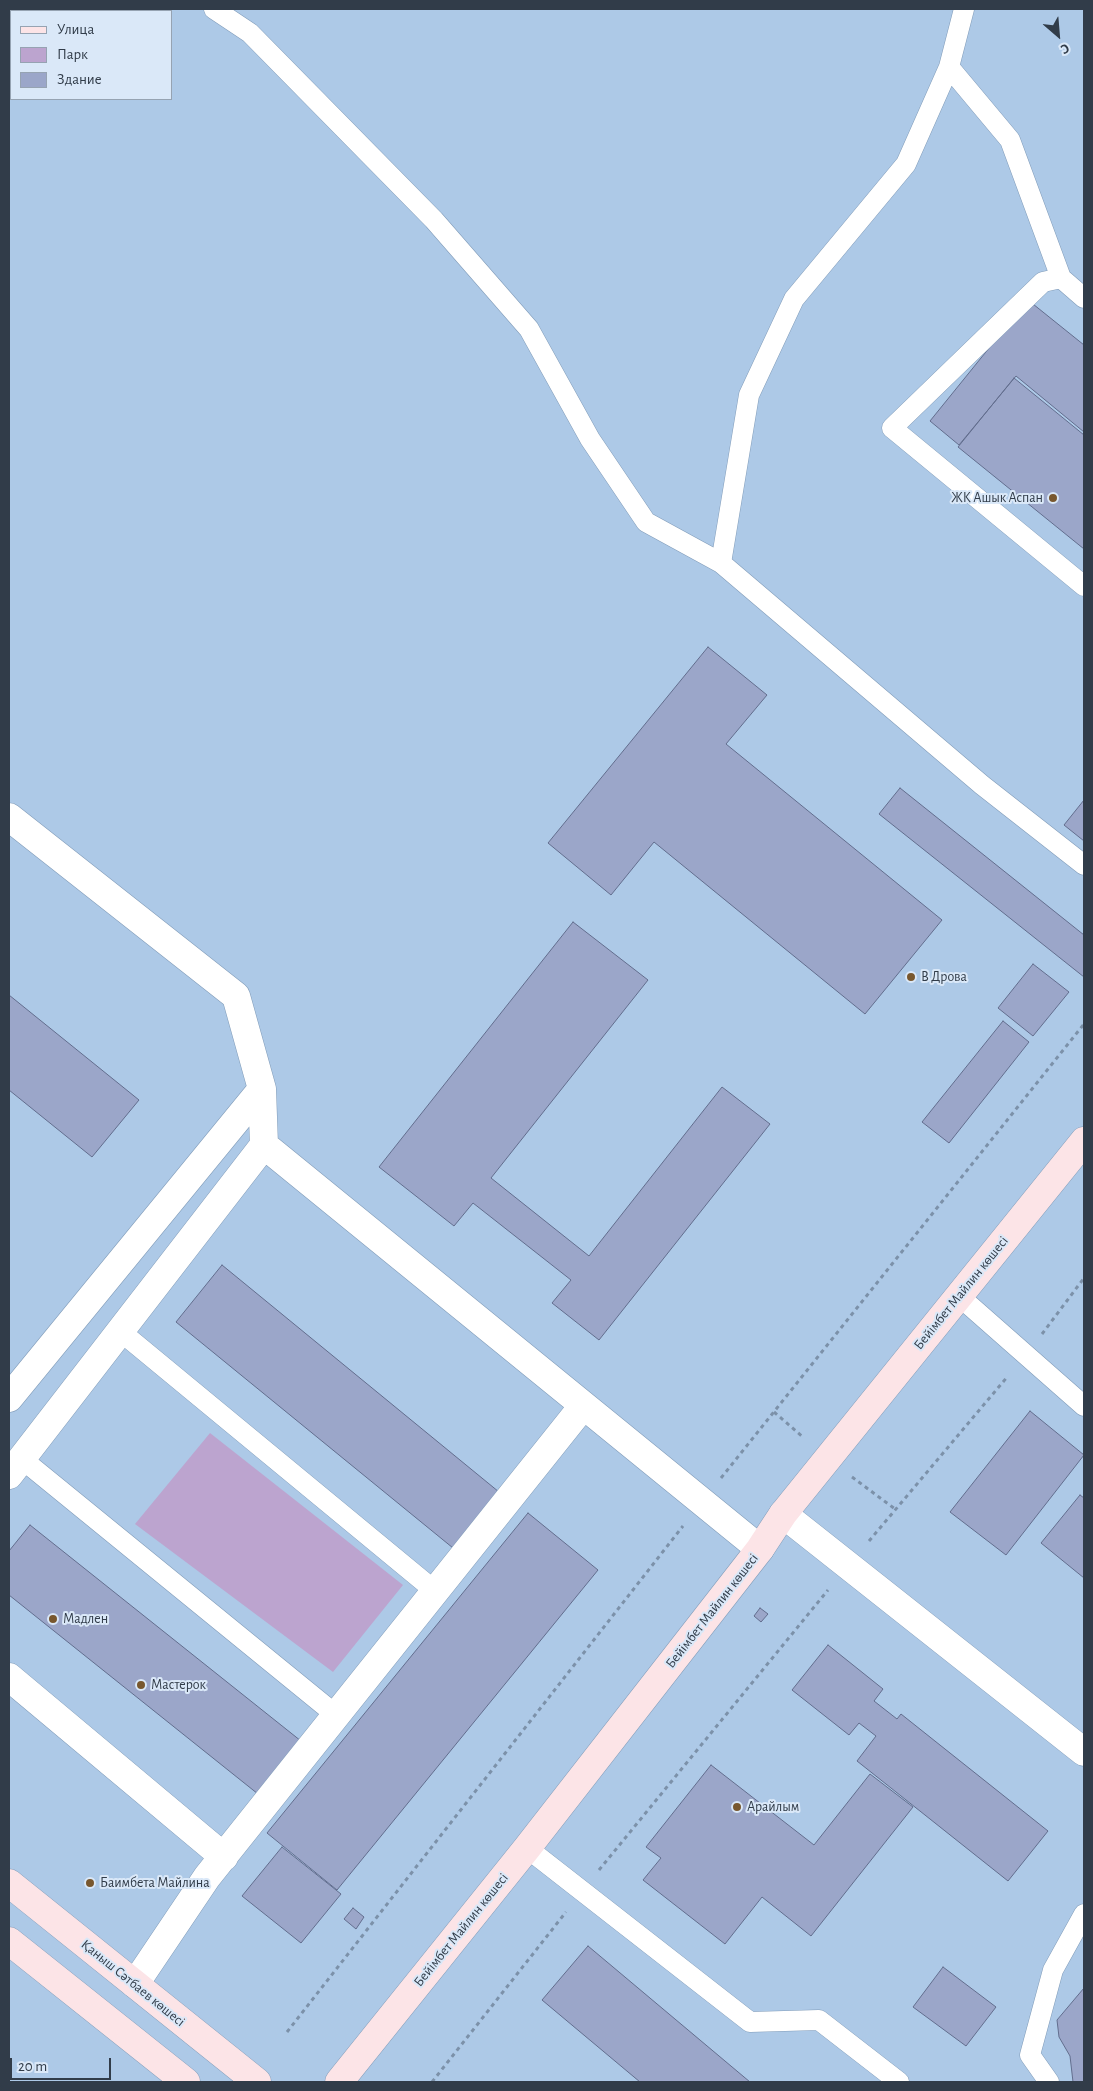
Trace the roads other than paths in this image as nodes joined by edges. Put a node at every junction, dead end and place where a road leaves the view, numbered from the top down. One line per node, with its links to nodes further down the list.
1 (214, 9): 6 (lane)
2 (964, 9): 3 (lane)
3 (948, 67): 4 (lane); 6 (lane)
4 (1061, 278): 5 (lane); 7 (lane)
5 (1084, 298)
6 (721, 563): 9 (lane)
7 (1084, 586)
8 (9, 817): 10 (street)
9 (1084, 865)
10 (262, 1089): 12 (street); 15 (street)
11 (1084, 1141): 13 (street, Бейімбет Майлин көшесі)
12 (264, 1145): 14 (street); 16 (street)
13 (959, 1296): 17 (lane); 19 (street, Бейімбет Майлин көшесі)
14 (120, 1331): 18 (street); 21 (lane)
15 (9, 1398)
16 (583, 1406): 20 (street); 21 (street)
17 (1084, 1406)
18 (15, 1467): 23 (lane)
19 (783, 1514): 20 (street, Бейімбет Майлин көшесі); 24 (street)
20 (760, 1549): 25 (street, Бейімбет Майлин көшесі)
21 (435, 1591): 23 (street)
22 (9, 1677): 26 (street)
23 (336, 1716): 26 (street)
24 (1084, 1752)
25 (527, 1848): 33 (street, Бейімбет Майлин көшесі); 34 (lane)
26 (224, 1857): 30 (street)
27 (9, 1883): 30 (street, Қаныш Сәтбаев көшесі)
28 (1084, 1914): 35 (lane)
29 (9, 1941): 31 (street)
30 (135, 1984): 32 (street, Қаныш Сәтбаев көшесі)
31 (186, 2082)
32 (257, 2082)
33 (339, 2082)
34 (899, 2082)
35 (1049, 2082)

